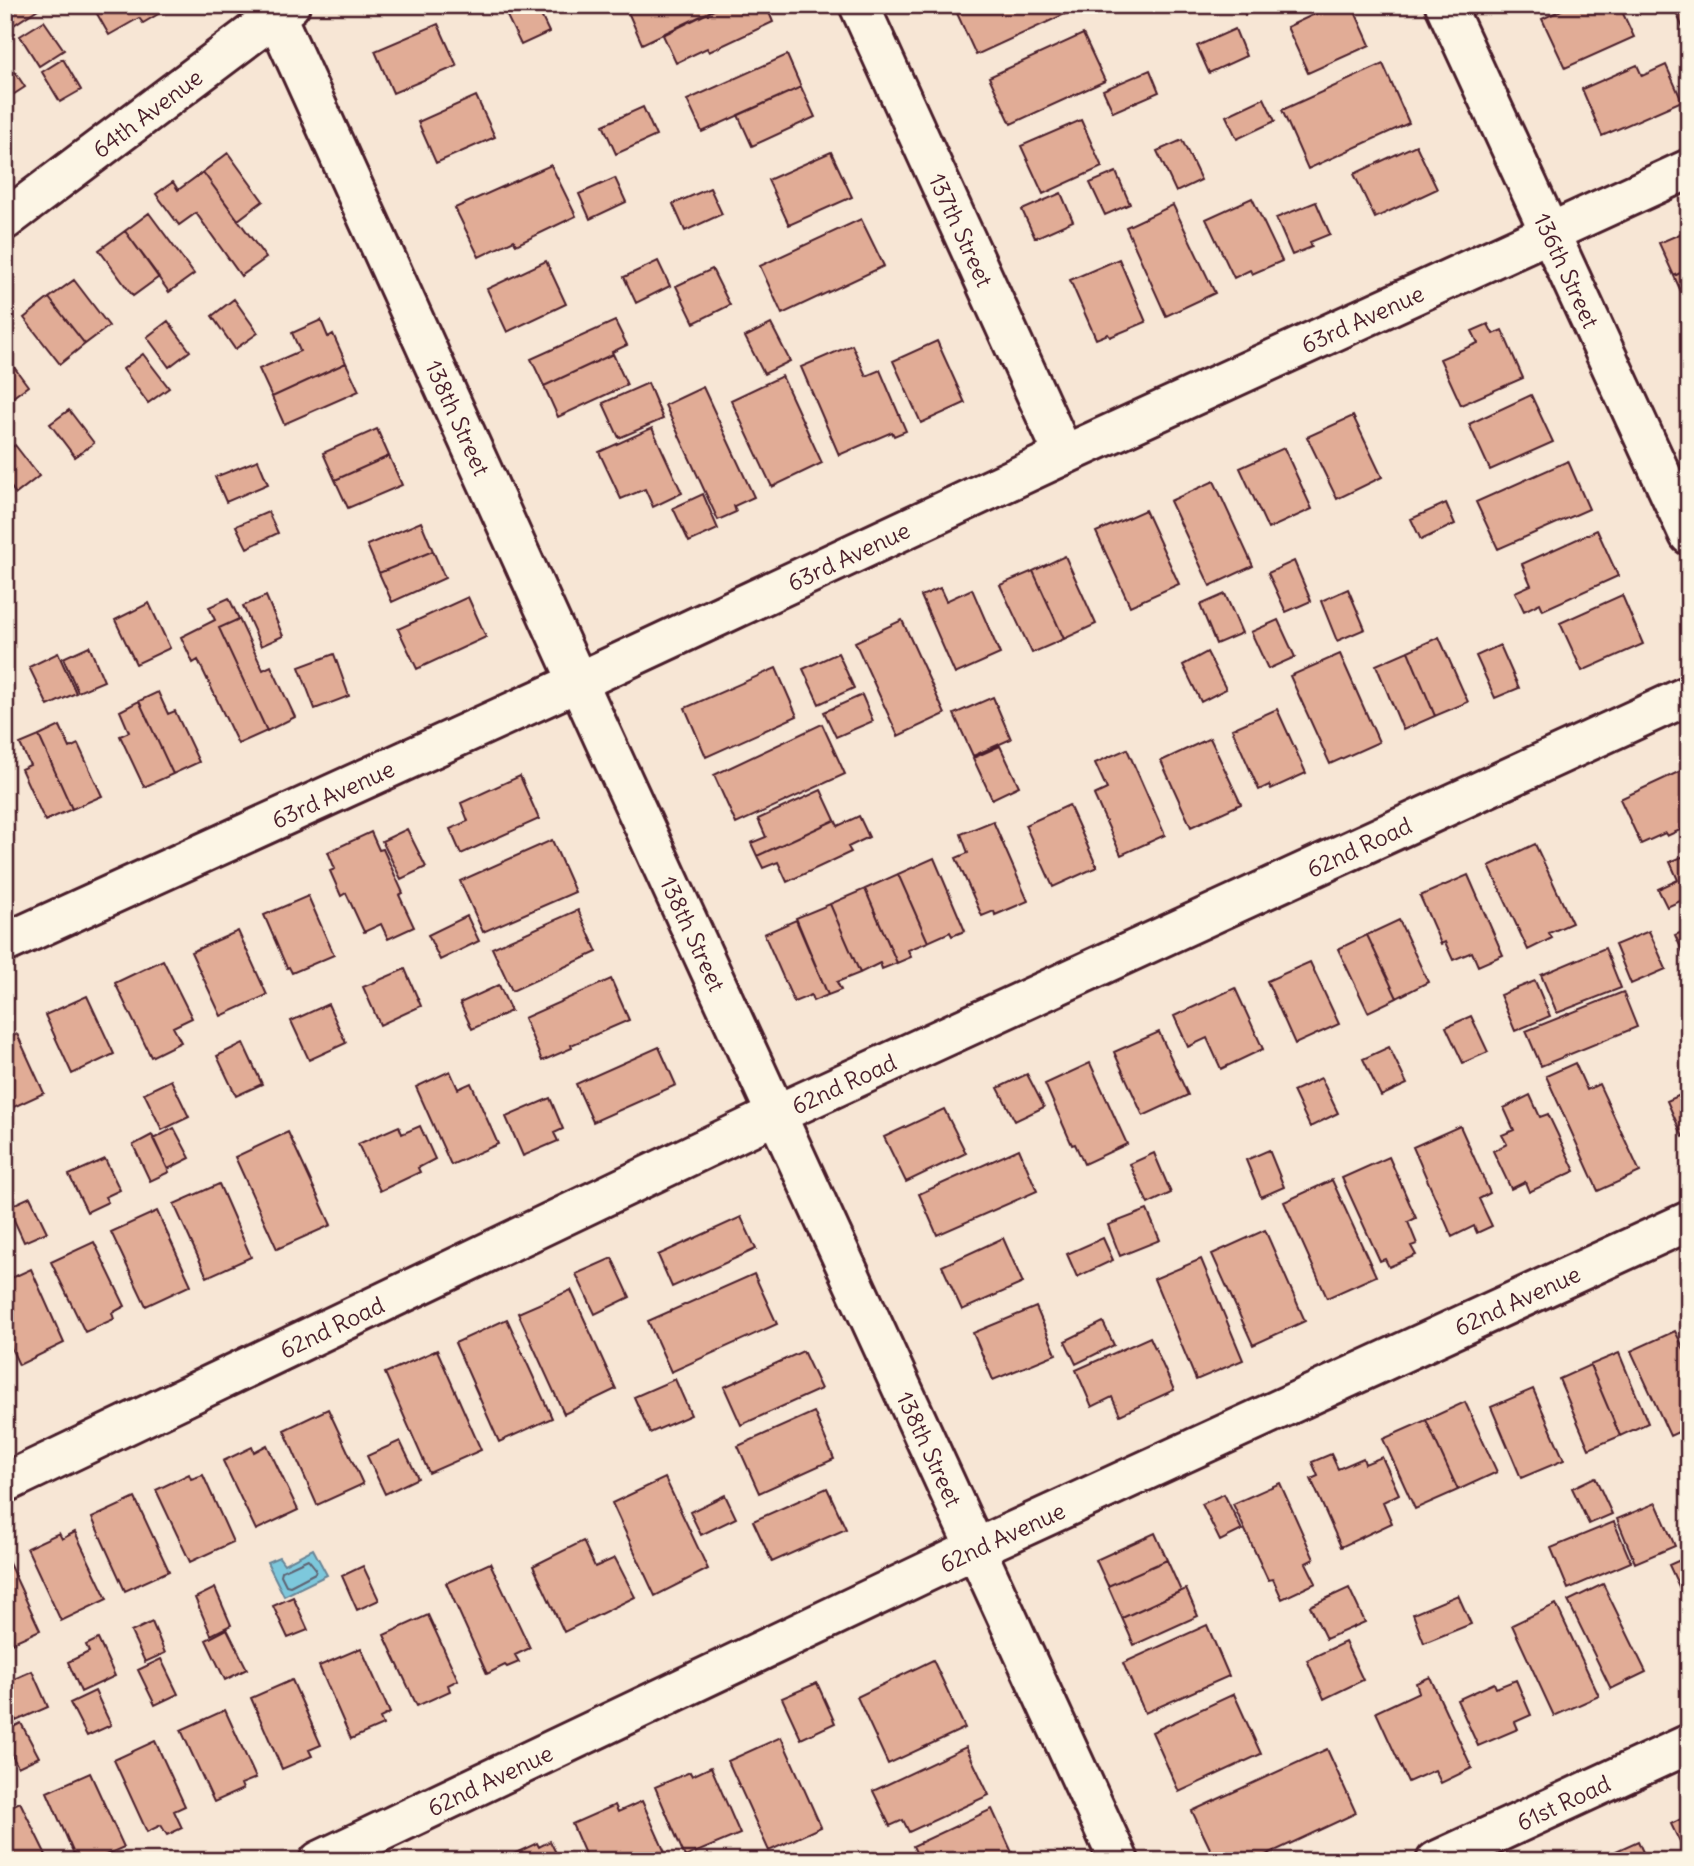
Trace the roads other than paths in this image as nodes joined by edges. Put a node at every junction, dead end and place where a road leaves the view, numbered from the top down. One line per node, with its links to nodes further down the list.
1 (859, 5): 7 (street, 137th Street)
2 (1445, 5): 6 (street, 136th Street)
3 (279, 8): 5 (street, 64th Avenue); 9 (street, 138th Street)
4 (1689, 169): 6 (street, 63rd Avenue)
5 (5, 220)
6 (1549, 234): 7 (street, 63rd Avenue); 8 (street, 136th Street)
7 (1064, 455): 9 (street, 63rd Avenue)
8 (1689, 535)
9 (578, 682): 11 (street, 63rd Avenue); 12 (street, 138th Street)
10 (1689, 695): 12 (street, 62nd Road)
11 (5, 943)
12 (777, 1114): 14 (street, 62nd Road); 15 (street, 138th Street)
13 (1689, 1221): 15 (street, 62nd Avenue)
14 (5, 1483)
15 (977, 1548): 17 (street, 62nd Avenue); 18 (street, 138th Street)
16 (1689, 1744): 19 (street, 61st Road)
17 (320, 1861)
18 (1119, 1861)
19 (1436, 1861)

